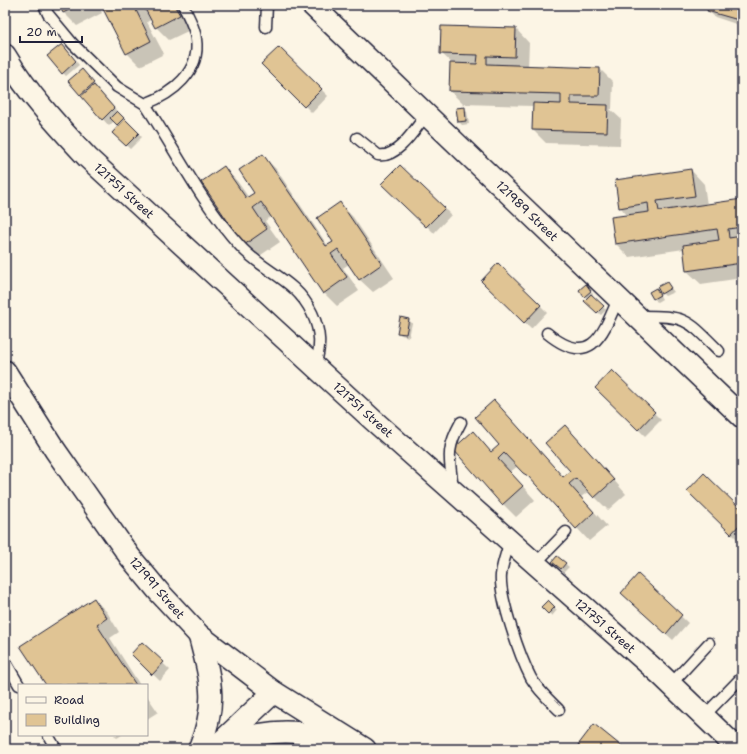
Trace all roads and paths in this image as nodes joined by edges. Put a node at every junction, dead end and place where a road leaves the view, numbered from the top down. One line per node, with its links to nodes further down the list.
1 (44, 5): 7 (lane)
2 (183, 5): 7 (lane)
3 (267, 5): 5 (lane)
4 (312, 5): 8 (street, 121989 Street)
5 (266, 27)
6 (5, 55): 14 (street, 121751 Street)
7 (146, 104): 14 (lane)
8 (426, 115): 9 (lane); 10 (street, 121989 Street)
9 (357, 138)
10 (618, 299): 11 (street, 121989 Street); 12 (lane)
11 (636, 316): 13 (lane); 16 (street, 121989 Street)
12 (547, 333)
13 (720, 351)
14 (315, 366): 18 (street, 121751 Street)
15 (5, 371): 22 (street, 121991 Street)
16 (742, 417)
17 (461, 422): 18 (lane)
18 (454, 492): 20 (street, 121751 Street)
19 (566, 532): 21 (lane)
20 (510, 542): 21 (street, 121751 Street); 29 (lane)
21 (535, 564): 27 (street, 121751 Street)
22 (199, 635): 28 (street, 121991 Street); 32 (street)
23 (709, 643): 27 (lane)
24 (5, 661): 26 (lane)
25 (742, 677): 30 (lane)
26 (18, 684)
27 (671, 684): 30 (street, 121751 Street)
28 (274, 692): 32 (street); 33 (street, 121991 Street)
29 (559, 710)
30 (704, 716): 35 (street, 121751 Street)
31 (49, 736): 34 (lane)
32 (211, 748): 33 (street)
33 (362, 748)
34 (56, 749)
35 (738, 749)

